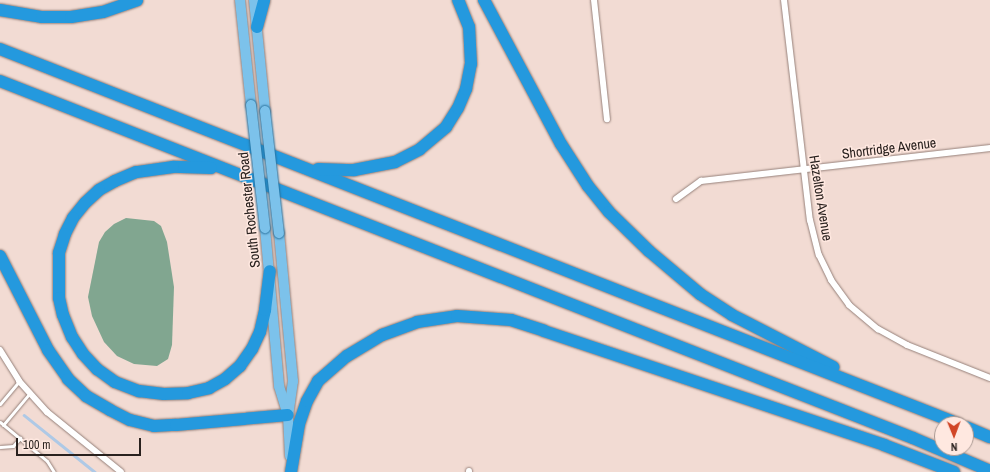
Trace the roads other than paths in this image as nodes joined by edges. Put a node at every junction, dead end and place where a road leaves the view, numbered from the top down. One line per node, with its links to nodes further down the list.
1 (137, 0): 9 (highway)
2 (240, 0): 20 (main road, South Rochester Road, bridge)
3 (254, 0): 10 (main road, South Rochester Road)
4 (264, 0): 10 (highway)
5 (458, 0): 16 (highway)
6 (484, 0): 25 (highway)
7 (594, 0): 13 (street)
8 (784, 0): 17 (street, Hazelton Avenue)
9 (0, 10)
10 (257, 27): 27 (main road, South Rochester Road, bridge)
11 (0, 48): 16 (highway)
12 (0, 81): 15 (highway)
13 (607, 119)
14 (990, 148): 17 (street, Shortridge Avenue)
15 (225, 169): 20 (highway); 34 (highway)
16 (308, 169): 25 (highway)
17 (803, 170): 18 (street, Shortridge Avenue); 22 (street, Hazelton Avenue)
18 (676, 199)
19 (0, 256): 27 (highway)
20 (270, 271): 27 (main road, South Rochester Road)
21 (0, 350): 23 (street)
22 (990, 378)
23 (19, 381): 24 (street); 26 (lane)
24 (30, 394): 29 (lane); 36 (street)
25 (891, 397): 28 (highway)
26 (0, 404)
27 (288, 415): 37 (main road, South Rochester Road)
28 (938, 416)
29 (2, 423): 32 (lane)
30 (974, 430): 31 (highway)
31 (990, 437)
32 (20, 438): 33 (lane); 35 (lane)
33 (0, 447)
34 (990, 471)
35 (54, 472)
36 (121, 472)
37 (291, 472): 38 (highway)
38 (954, 472)

